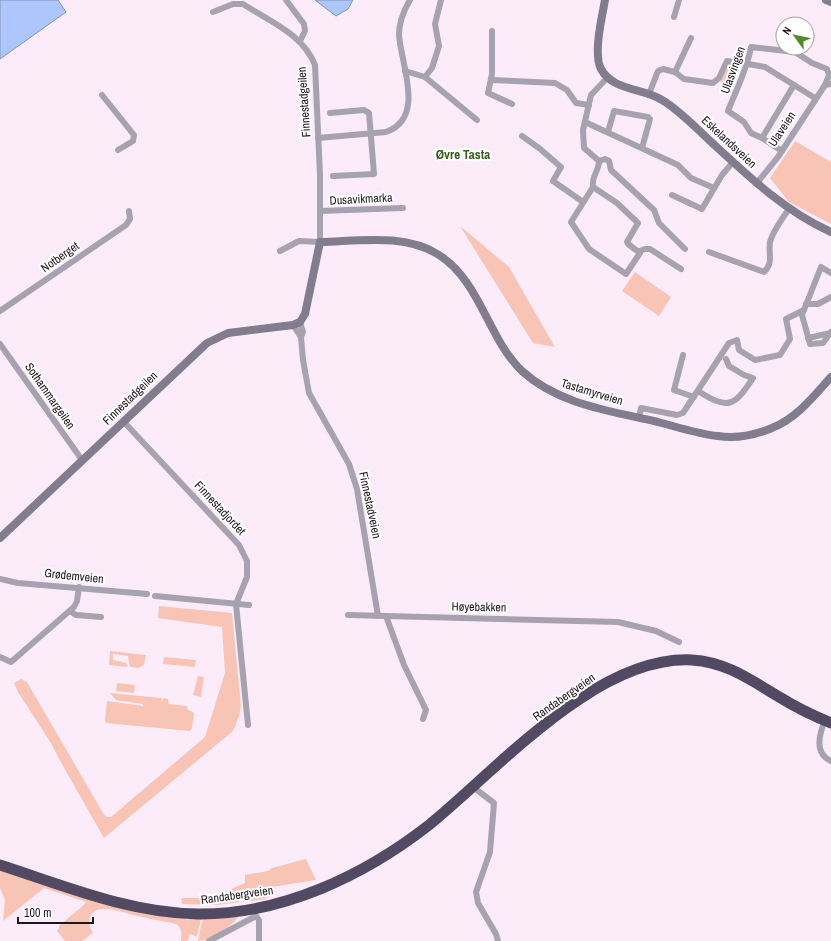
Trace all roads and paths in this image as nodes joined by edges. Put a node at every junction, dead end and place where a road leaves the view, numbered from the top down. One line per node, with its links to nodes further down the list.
1 (286, 0): 12 (street)
2 (410, 0): 15 (street)
3 (441, 0): 17 (street)
4 (605, 0): 18 (main road)
5 (679, 0): 9 (street)
6 (826, 0): 7 (main road)
7 (831, 2)
8 (213, 12): 12 (street, Finnestadgeilen)
9 (674, 17)
10 (492, 31): 19 (street)
11 (691, 38): 16 (street)
12 (300, 41): 33 (street, Finnestadgeilen)
13 (740, 63): 16 (street)
14 (748, 64): 20 (street, Ulasvingen); 21 (street); 34 (street, Ulasvingen)
15 (405, 71): 17 (street); 31 (street)
16 (675, 72): 22 (street)
17 (425, 77): 28 (street)
18 (608, 77): 22 (main road, Eskelandsveien); 26 (street)
19 (492, 80): 25 (street); 26 (street)
20 (828, 84): 24 (street, Ulaveien)
21 (794, 85): 24 (street); 34 (street)
22 (649, 94): 39 (main road, Eskelandsveien)
23 (102, 95): 36 (street)
24 (815, 98): 37 (street, Ulaveien)
25 (512, 104)
26 (589, 105): 29 (street)
27 (330, 113): 31 (street)
28 (477, 120)
29 (585, 122): 30 (street); 38 (street)
30 (608, 132): 35 (street); 35 (street)
31 (371, 133): 33 (street); 40 (street)
32 (522, 136): 45 (street)
33 (318, 138): 49 (street, Finnestadgeilen)
34 (762, 138): 37 (street, Ulasvingen)
35 (642, 148): 43 (street)
36 (118, 150)
37 (782, 151): 41 (street, Ulaveien)
38 (598, 161): 42 (street); 52 (street)
39 (733, 162): 41 (main road, Eskelandsveien); 43 (street)
40 (333, 176)
41 (756, 184): 47 (main road, Eskelandsveien)
42 (592, 187): 45 (street); 54 (street)
43 (714, 188): 44 (street)
44 (672, 195)
45 (583, 202): 54 (street)
46 (403, 208): 49 (street, Dusavikmarka)
47 (789, 209): 50 (main road, Eskelandsveien); 55 (street)
48 (129, 211): 60 (street, Notberget)
49 (320, 211): 51 (street, Finnestadgeilen)
50 (831, 232)
51 (320, 242): 53 (street); 61 (main road, Finnestadveien); 69 (main road, Tastamyrveien)
52 (685, 249)
53 (280, 251)
54 (640, 252): 56 (street)
55 (709, 252)
56 (681, 269)
57 (831, 273): 59 (street)
58 (831, 297): 59 (street)
59 (805, 307): 62 (street); 67 (street)
60 (0, 311)
61 (296, 323): 70 (main road, Finnestadgeilen); 81 (street, Finnestadveien)
62 (831, 332)
63 (0, 344): 71 (street, Sothammargeilen)
64 (674, 357): 68 (street)
65 (726, 359): 67 (street)
66 (831, 377): 69 (main road, Tastamyrveien)
67 (698, 391): 68 (street)
68 (694, 397): 69 (street)
69 (639, 418)
70 (123, 421): 71 (main road, Finnestadgeilen); 77 (street, Finnestadjordet)
71 (82, 460): 72 (main road, Finnestadgeilen)
72 (0, 538)
73 (0, 579): 74 (street, Grødemveien)
74 (78, 588): 75 (street, Grødemveien); 79 (street)
75 (147, 594)
76 (155, 596): 77 (street)
77 (236, 604): 78 (street); 88 (street, Finnestadjordet)
78 (249, 605)
79 (70, 611): 83 (street); 85 (street)
80 (348, 614): 81 (street)
81 (378, 616): 82 (street)
82 (386, 616): 84 (street, Høyebakken); 86 (street)
83 (101, 617)
84 (678, 642)
85 (0, 657)
86 (423, 719)
87 (828, 722): 89 (street); 90 (highway, Randabergveien)
88 (248, 725)
89 (831, 761)
90 (473, 787): 91 (highway, Randabergveien); 94 (street)
91 (0, 865)
92 (209, 941): 93 (street, Randabergveien)
93 (259, 941)
94 (498, 941)

